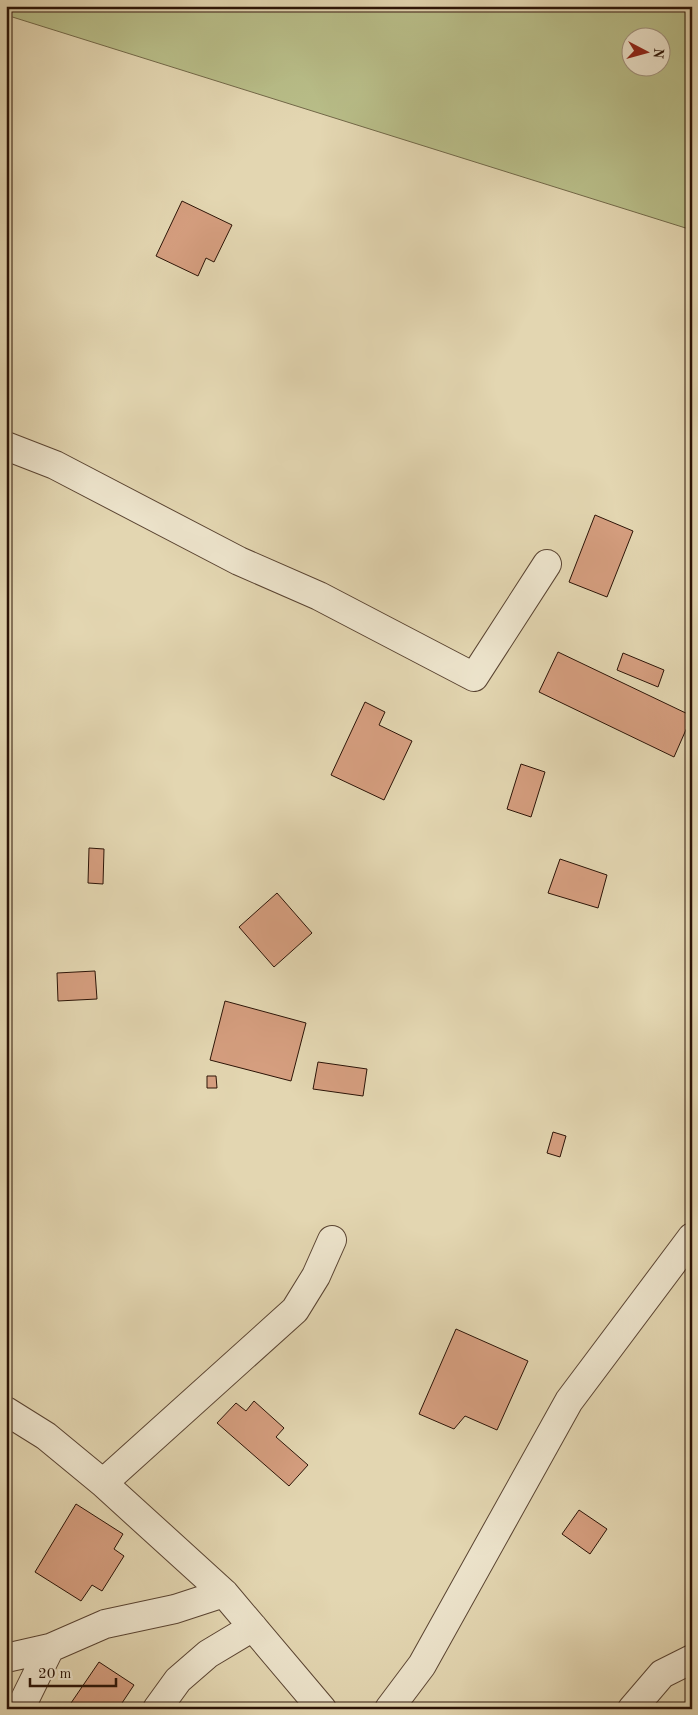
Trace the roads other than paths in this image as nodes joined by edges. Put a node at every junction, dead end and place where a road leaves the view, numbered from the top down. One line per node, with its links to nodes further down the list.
1 (6, 446): 2 (street)
2 (547, 564)
3 (692, 1237): 15 (street)
4 (332, 1240): 6 (street)
5 (6, 1411): 6 (street)
6 (103, 1483): 7 (street)
7 (224, 1594): 8 (street); 9 (street)
8 (253, 1627): 13 (street); 14 (street)
9 (50, 1648): 10 (street); 12 (street)
10 (6, 1658)
11 (692, 1659): 16 (street)
12 (20, 1709)
13 (157, 1709)
14 (322, 1709)
15 (389, 1709)
16 (632, 1709)

